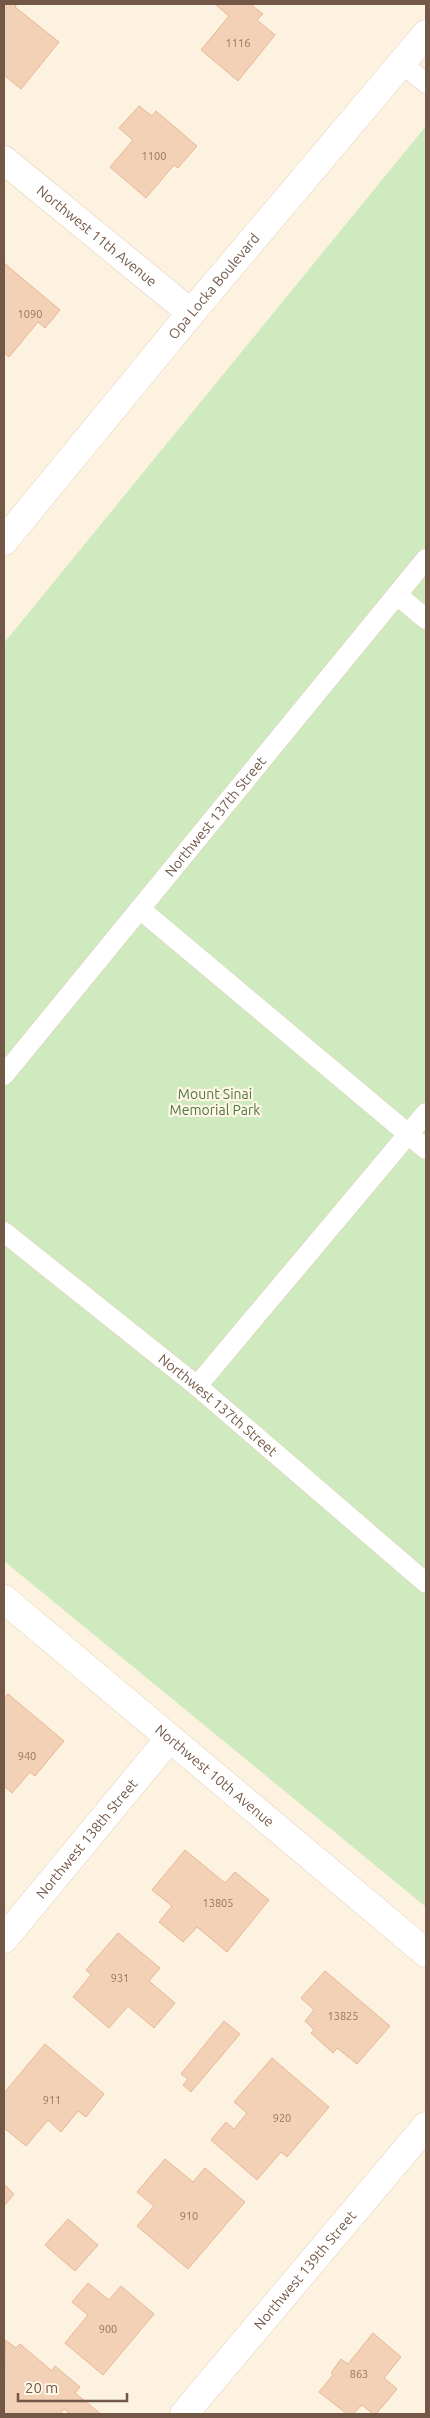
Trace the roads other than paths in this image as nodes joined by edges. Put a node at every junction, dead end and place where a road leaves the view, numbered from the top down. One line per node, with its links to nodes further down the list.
1 (426, 34): 2 (street, Opa Locka Boulevard)
2 (402, 64): 3 (lane); 5 (street, Opa Locka Boulevard)
3 (426, 83)
4 (4, 160): 5 (street, Northwest 11th Avenue)
5 (191, 313): 6 (street, Opa Locka Boulevard)
6 (4, 541)
7 (426, 559): 8 (lane, Northwest 137th Street)
8 (397, 595): 9 (lane); 10 (lane, Northwest 137th Street)
9 (426, 619)
10 (140, 908): 11 (lane, Northwest 137th Street); 13 (lane)
11 (4, 1075)
12 (426, 1114): 13 (lane)
13 (409, 1134): 14 (lane); 16 (lane)
14 (426, 1149)
15 (4, 1232): 16 (lane, Northwest 137th Street)
16 (197, 1386): 17 (lane, Northwest 137th Street)
17 (426, 1583)
18 (4, 1599): 19 (street, Northwest 10th Avenue)
19 (169, 1739): 20 (street, Northwest 138th Street); 21 (street, Northwest 10th Avenue)
20 (4, 1939)
21 (426, 1953)
22 (426, 2126): 23 (street, Northwest 139th Street)
23 (184, 2414)

